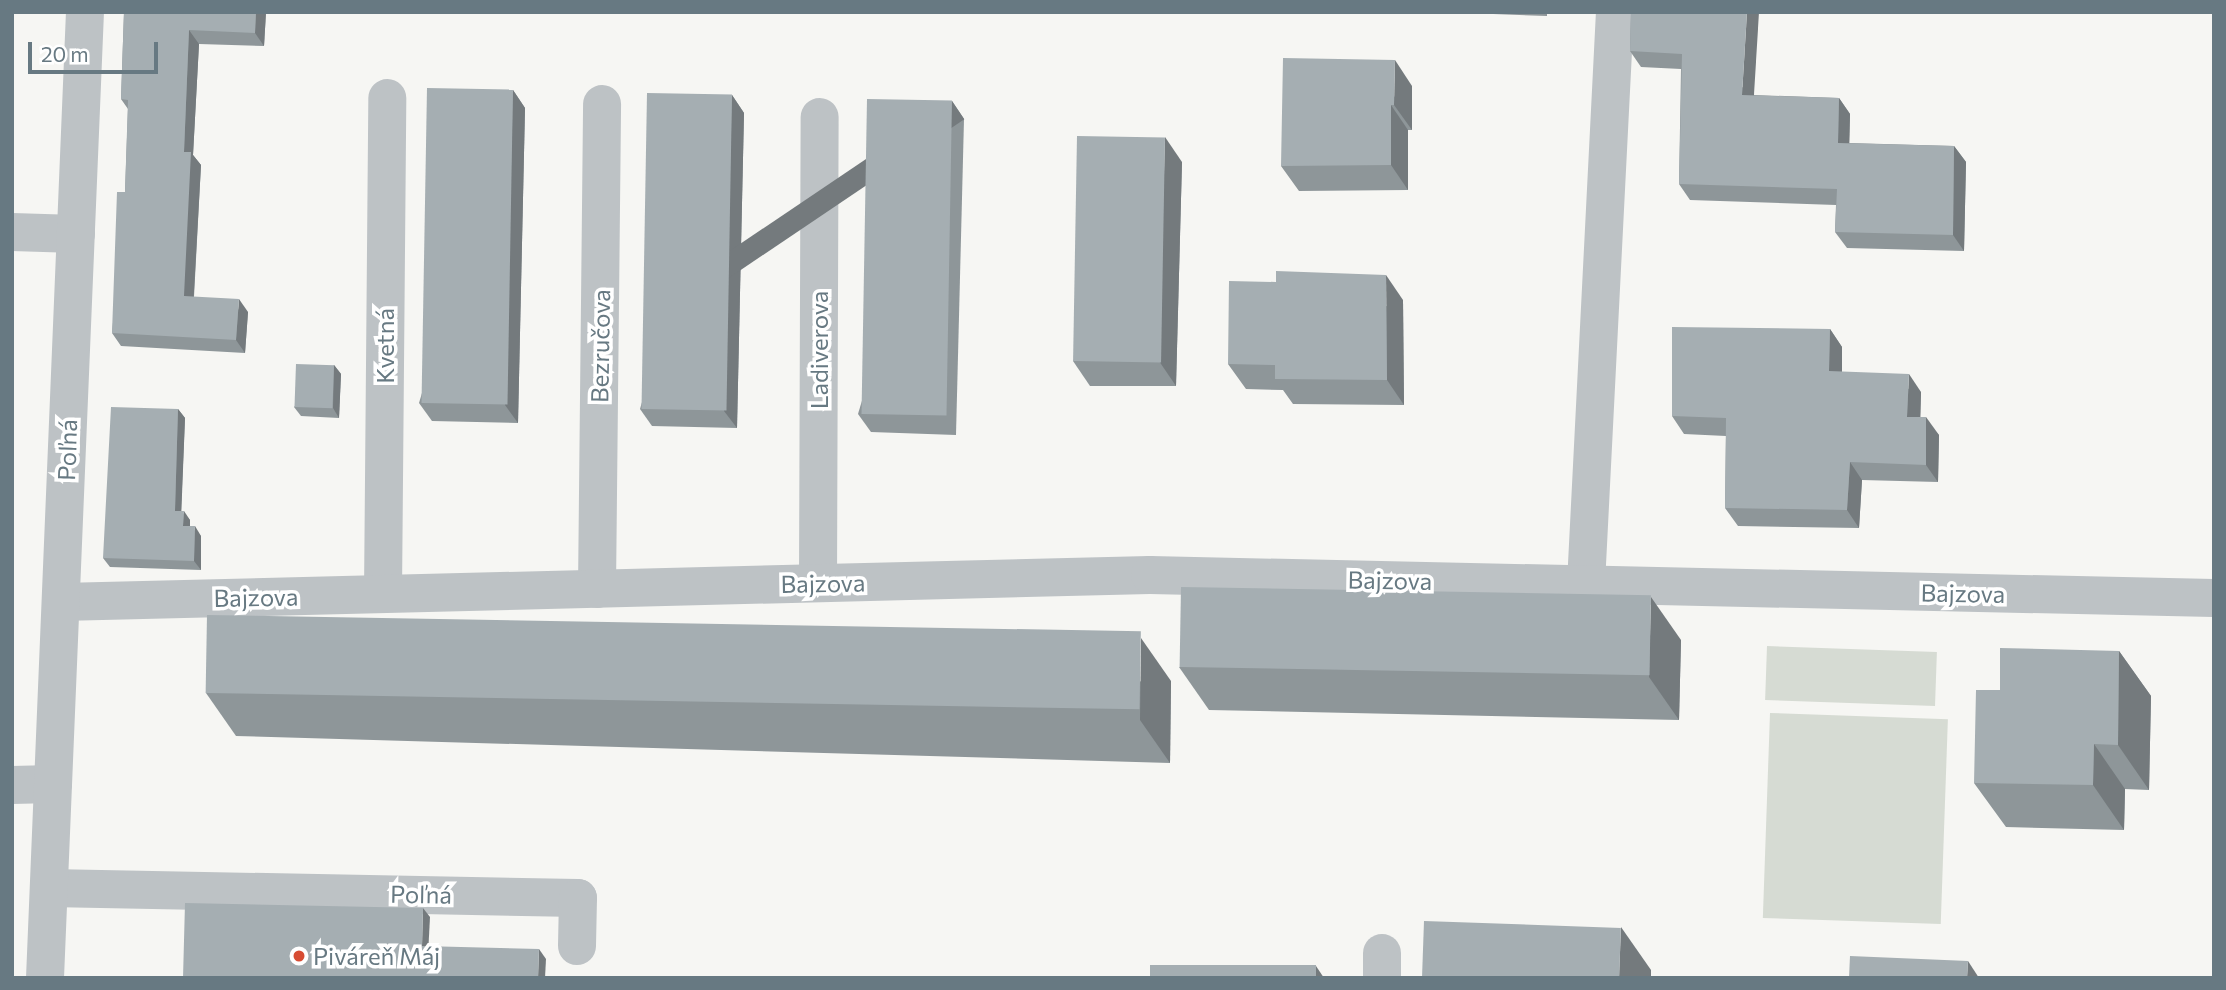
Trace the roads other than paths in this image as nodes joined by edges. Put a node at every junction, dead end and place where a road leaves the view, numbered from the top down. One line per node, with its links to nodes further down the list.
1 (85, 12): 7 (street, Poľná)
2 (1615, 12): 9 (street)
3 (387, 98): 11 (street, Kvetná)
4 (602, 104): 10 (street, Bezručova)
5 (820, 117): 8 (street, Ladiverova)
6 (12, 232): 7 (street)
7 (76, 234): 13 (street, Poľná)
8 (818, 583): 9 (street, Bajzova); 10 (street, Bajzova)
9 (1586, 584): 12 (street, Bajzova)
10 (597, 589): 11 (street, Bajzova)
11 (383, 594): 13 (street, Bajzova)
12 (2214, 598)
13 (61, 601): 14 (street, Poľná)
14 (53, 784): 15 (street); 16 (street, Poľná)
15 (12, 785)
16 (49, 888): 17 (street, Poľná); 18 (street, Poľná)
17 (577, 946)
18 (45, 978)

